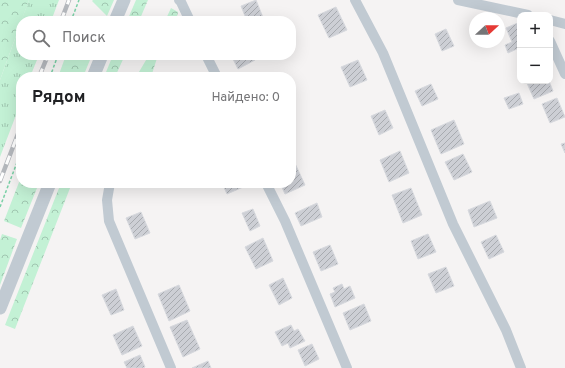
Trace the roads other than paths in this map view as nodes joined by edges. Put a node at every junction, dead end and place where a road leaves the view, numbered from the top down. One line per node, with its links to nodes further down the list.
1 (124, 0): 6 (street)
2 (179, 0): 7 (street)
3 (355, 0): 22 (street)
4 (458, 0): 5 (street)
5 (517, 13)
6 (117, 16)
7 (188, 16)
8 (553, 21): 9 (street)
9 (565, 24)
10 (553, 48): 15 (street)
11 (100, 60): 13 (street)
12 (208, 60): 14 (street)
13 (95, 72)
14 (214, 72)
15 (565, 74)
16 (48, 188): 19 (street)
17 (109, 188): 20 (street)
18 (268, 188): 21 (street)
19 (0, 308)
20 (170, 368)
21 (347, 368)
22 (521, 368)

